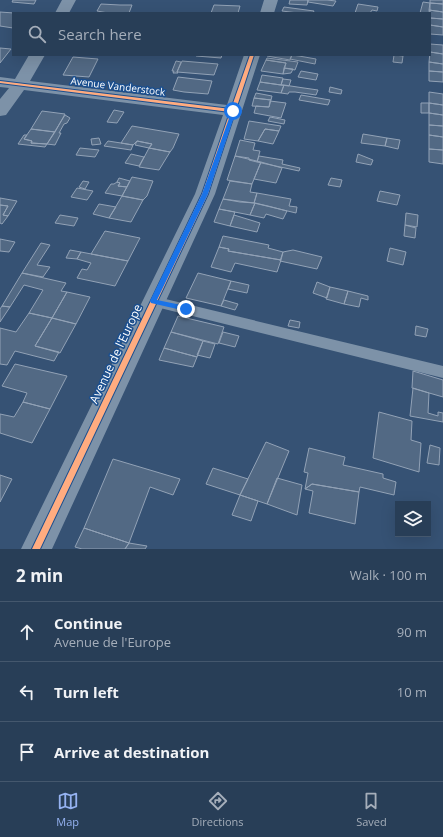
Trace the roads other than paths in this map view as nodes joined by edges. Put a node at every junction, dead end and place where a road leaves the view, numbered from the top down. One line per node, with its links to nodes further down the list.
1 (69, 0): 3 (street)
2 (271, 0): 4 (street)
3 (63, 12)
4 (267, 12)
5 (36, 56): 8 (street)
6 (252, 56): 10 (street, Avenue de l'Europe)
7 (0, 82): 8 (street, Avenue Vanderstock)
8 (20, 84): 9 (street); 10 (street, Avenue Vanderstock)
9 (0, 110)
10 (233, 111): 11 (street, Avenue de l'Europe)
11 (153, 301): 12 (lane); 13 (street, Avenue de l'Europe)
12 (443, 372)
13 (36, 549)

